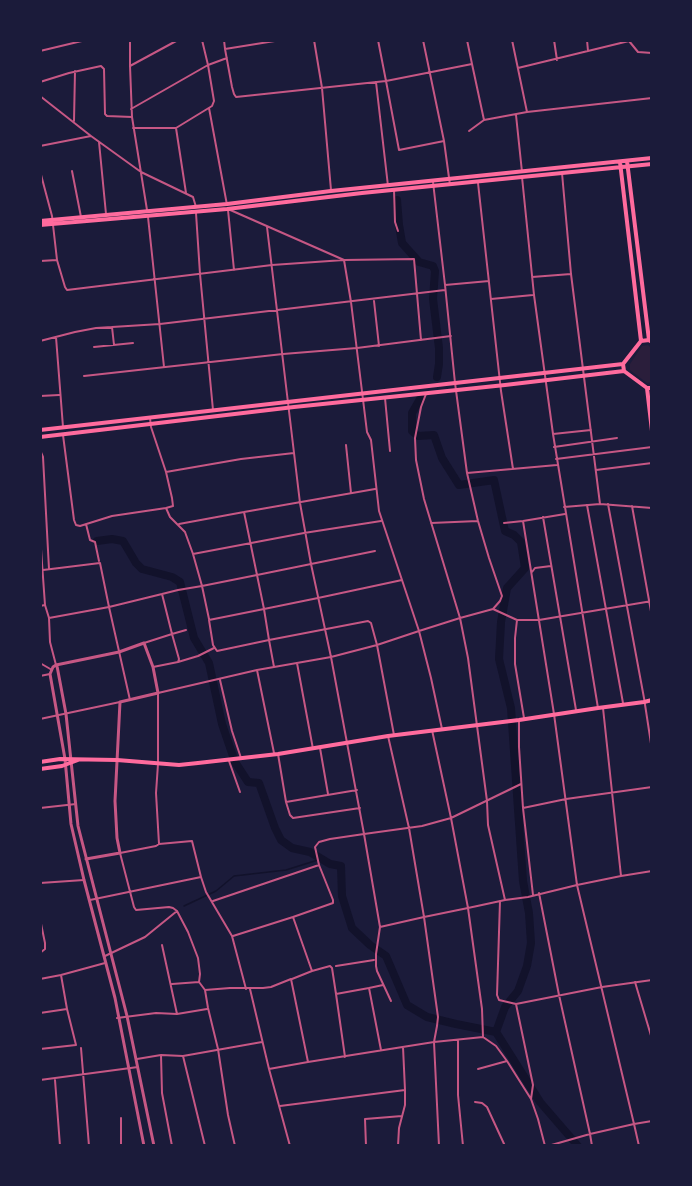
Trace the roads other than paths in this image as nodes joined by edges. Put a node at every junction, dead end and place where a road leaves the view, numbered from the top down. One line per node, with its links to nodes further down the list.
1 (86, 40): 16 (street)
2 (130, 40): 25 (street)
3 (178, 40): 25 (street)
4 (202, 40): 24 (street)
5 (224, 40): 17 (street)
6 (281, 40): 14 (street)
7 (314, 40): 32 (street)
8 (378, 40): 29 (street)
9 (423, 40): 28 (street)
10 (467, 40): 23 (street)
11 (512, 40): 26 (street)
12 (554, 40): 22 (street)
13 (586, 40): 19 (street)
14 (273, 41): 17 (street)
15 (629, 41): 19 (street); 20 (street)
16 (74, 42): 18 (street)
17 (225, 49): 21 (street)
18 (40, 51)
19 (588, 51): 22 (street)
20 (651, 53)
21 (227, 58): 24 (street); 32 (street)
22 (557, 60): 26 (street)
23 (472, 64): 28 (street); 40 (street)
24 (208, 65): 35 (street); 36 (street)
25 (130, 66): 36 (street)
26 (518, 68): 37 (street)
27 (75, 71): 30 (street); 39 (street); 41 (street)
28 (430, 73): 29 (street); 46 (street)
29 (386, 81): 31 (street); 46 (street)
30 (40, 82)
31 (376, 82): 32 (street); 63 (street)
32 (321, 88): 66 (street)
33 (40, 96): 41 (street)
34 (651, 98): 37 (street)
35 (209, 108): 43 (street); 67 (street)
36 (131, 109): 39 (street)
37 (527, 112): 38 (street)
38 (516, 114): 40 (street); 59 (street)
39 (132, 117): 42 (street)
40 (484, 120): 44 (street)
41 (74, 121): 45 (street)
42 (133, 128): 43 (street); 57 (street)
43 (176, 128): 65 (street)
44 (470, 131)
45 (91, 136): 47 (street); 48 (street)
46 (444, 141): 60 (street)
47 (99, 142): 57 (street); 70 (street)
48 (40, 146)
49 (651, 158): 50 (main road)
50 (627, 161): 51 (main road); 53 (main road)
51 (620, 162): 54 (main road); 59 (main road)
52 (651, 164): 53 (main road)
53 (628, 167): 54 (main road); 103 (main road)
54 (621, 168): 58 (main road); 102 (main road)
55 (40, 171): 73 (street)
56 (72, 171): 71 (street)
57 (141, 172): 65 (street); 69 (street)
58 (562, 173): 59 (main road); 83 (street)
59 (522, 174): 60 (main road); 61 (main road); 84 (street)
60 (450, 182): 61 (main road); 62 (main road)
61 (478, 182): 86 (street)
62 (433, 184): 63 (main road); 64 (main road); 87 (street)
63 (388, 186): 66 (main road)
64 (394, 190): 66 (main road); 76 (street)
65 (186, 193): 68 (street)
66 (331, 194): 67 (main road)
67 (227, 206): 68 (main road); 75 (street); 81 (street)
68 (196, 208): 69 (main road); 82 (street)
69 (147, 213): 70 (main road); 73 (main road); 85 (street)
70 (106, 214): 71 (main road)
71 (81, 217): 73 (main road)
72 (40, 221): 73 (main road)
73 (52, 222): 74 (main road); 77 (street)
74 (40, 225)
75 (267, 227): 78 (street); 80 (street)
76 (398, 231)
77 (57, 260): 79 (street); 85 (street)
78 (344, 260): 80 (street); 89 (street); 93 (street)
79 (40, 261)
80 (272, 266): 81 (street); 94 (street)
81 (234, 270): 82 (street)
82 (200, 274): 85 (street); 95 (street)
83 (571, 274): 84 (street); 113 (street)
84 (532, 277): 90 (street)
85 (154, 279): 96 (street)
86 (489, 281): 87 (street); 92 (street)
87 (445, 285): 88 (street)
88 (446, 290): 89 (street); 98 (street)
89 (417, 294): 91 (street); 100 (street)
90 (534, 295): 92 (street); 115 (street)
91 (374, 299): 93 (street); 106 (street)
92 (491, 299): 118 (street)
93 (351, 302): 94 (street); 108 (street)
94 (277, 310): 95 (street); 109 (street)
95 (205, 319): 96 (street); 110 (street)
96 (160, 324): 97 (street); 112 (street)
97 (112, 327): 99 (street); 105 (street)
98 (451, 336): 100 (street); 120 (street)
99 (56, 337): 101 (street); 126 (street)
100 (421, 340): 106 (street)
101 (40, 341)
102 (640, 341): 103 (main road); 111 (main road)
103 (650, 341)
104 (133, 343): 105 (street)
105 (114, 345): 107 (street)
106 (379, 346): 108 (street)
107 (94, 347)
108 (357, 348): 109 (street); 124 (street)
109 (283, 354): 110 (street); 130 (street)
110 (209, 362): 112 (street); 132 (street)
111 (623, 364): 113 (main road); 114 (main road)
112 (164, 366): 116 (street)
113 (583, 369): 115 (main road); 117 (street)
114 (624, 371): 117 (main road); 122 (main road)
115 (544, 374): 118 (main road); 119 (street)
116 (84, 376)
117 (584, 376): 119 (main road); 137 (street)
118 (500, 378): 120 (main road); 121 (street)
119 (545, 380): 121 (main road); 140 (street)
120 (455, 383): 123 (street); 124 (main road)
121 (501, 386): 123 (main road); 154 (street)
122 (649, 388): 138 (main road)
123 (456, 390): 125 (main road); 157 (street)
124 (363, 393): 129 (street); 130 (main road)
125 (426, 393): 128 (main road); 174 (street)
126 (59, 395): 127 (street); 135 (street)
127 (40, 396)
128 (385, 398): 129 (main road); 148 (street)
129 (364, 400): 131 (main road); 158 (street)
130 (288, 401): 131 (street); 132 (main road)
131 (289, 408): 134 (main road); 149 (street)
132 (213, 410): 133 (main road)
133 (150, 418): 134 (street); 135 (main road)
134 (151, 424): 139 (main road); 156 (street)
135 (63, 427): 136 (main road)
136 (40, 430)
137 (591, 430): 140 (street); 143 (street)
138 (651, 431)
139 (63, 433): 141 (main road); 176 (street)
140 (553, 434): 145 (street)
141 (40, 436)
142 (617, 438): 143 (street)
143 (593, 442): 145 (street); 150 (street)
144 (346, 445): 159 (street)
145 (554, 447): 151 (street)
146 (651, 447): 150 (street)
147 (40, 450): 187 (street)
148 (390, 451)
149 (294, 453): 156 (street); 160 (street)
150 (594, 455): 151 (street); 155 (street)
151 (556, 459): 153 (street)
152 (651, 463): 155 (street)
153 (557, 465): 154 (street); 165 (street)
154 (513, 469): 157 (street)
155 (596, 470): 161 (street)
156 (166, 472): 166 (street)
157 (467, 473): 172 (street)
158 (375, 489): 159 (street); 171 (street)
159 (351, 493): 160 (street)
160 (300, 503): 168 (street); 178 (street)
161 (600, 504): 162 (street); 163 (street)
162 (608, 504): 164 (street); 197 (street)
163 (587, 505): 165 (street); 201 (street)
164 (632, 506): 167 (street); 196 (street)
165 (564, 507): 169 (street)
166 (166, 508): 176 (street); 177 (street)
167 (651, 508)
168 (244, 512): 177 (street); 180 (street)
169 (565, 514): 170 (street); 204 (street)
170 (543, 517): 173 (street); 186 (street)
171 (381, 521): 178 (street); 191 (street)
172 (478, 521): 174 (street); 203 (street)
173 (523, 522): 175 (street); 189 (street)
174 (431, 523): 208 (street)
175 (504, 523)
176 (86, 524): 184 (street)
177 (177, 525): 183 (street)
178 (304, 533): 180 (street); 185 (street)
179 (40, 535): 181 (street)
180 (250, 544): 183 (street); 190 (street)
181 (41, 548): 188 (street)
182 (375, 551): 185 (street)
183 (193, 554): 193 (street)
184 (99, 562): 187 (street); 200 (street)
185 (311, 564): 190 (street); 195 (street)
186 (551, 566): 189 (street); 205 (street)
187 (49, 569): 188 (street)
188 (43, 570): 192 (street)
189 (532, 572): 211 (street)
190 (257, 575): 193 (street); 202 (street)
191 (402, 580): 195 (street); 214 (street)
192 (42, 582): 198 (street)
193 (202, 586): 194 (street); 209 (street)
194 (162, 594): 200 (street); 215 (street)
195 (318, 598): 202 (street); 213 (street)
196 (650, 601): 197 (street); 206 (street)
197 (626, 604): 201 (street); 237 (street)
198 (45, 605): 199 (street); 207 (street)
199 (40, 606)
200 (109, 607): 207 (street); 220 (street)
201 (605, 608): 204 (street); 238 (street)
202 (264, 609): 209 (street); 216 (street)
203 (493, 609): 208 (street); 210 (street)
204 (583, 612): 205 (street); 239 (street)
205 (560, 616): 211 (street); 240 (street)
206 (651, 617)
207 (49, 618): 225 (street)
208 (460, 618): 214 (street); 246 (street)
209 (209, 620): 219 (street)
210 (517, 620): 211 (street); 245 (street)
211 (539, 620): 242 (street)
212 (186, 630): 215 (street)
213 (325, 630): 216 (street); 218 (street); 221 (street)
214 (419, 630): 218 (street); 247 (street)
215 (172, 634): 217 (street); 222 (street)
216 (269, 640): 219 (street); 227 (street)
217 (144, 643): 220 (street); 226 (street)
218 (377, 645): 221 (street); 249 (street)
219 (214, 648): 222 (street)
220 (119, 652): 225 (street); 234 (street)
221 (332, 657): 224 (street); 250 (street)
222 (178, 662): 226 (street)
223 (40, 663): 228 (street)
224 (297, 663): 227 (street); 252 (street)
225 (56, 665): 228 (street); 241 (street)
226 (153, 667): 233 (street)
227 (274, 668): 229 (street)
228 (52, 670): 230 (street)
229 (257, 670): 232 (street); 254 (street)
230 (50, 674): 231 (street); 243 (street)
231 (40, 676)
232 (218, 679): 233 (street); 255 (street)
233 (158, 693): 234 (street); 261 (street)
234 (130, 700): 236 (street)
235 (651, 700): 237 (main road)
236 (120, 702): 241 (street); 258 (street)
237 (644, 702): 238 (main road); 253 (street)
238 (623, 705): 239 (main road)
239 (600, 708): 240 (main road); 268 (street)
240 (576, 711): 242 (main road)
241 (66, 714): 243 (street); 259 (street)
242 (554, 714): 245 (main road); 270 (street)
243 (58, 716): 244 (street); 256 (street)
244 (40, 718)
245 (520, 720): 246 (main road); 264 (street)
246 (476, 724): 247 (main road); 271 (street)
247 (442, 729): 248 (main road)
248 (432, 730): 249 (main road); 278 (street)
249 (391, 736): 250 (main road); 279 (street)
250 (348, 743): 251 (main road); 266 (street)
251 (320, 748): 252 (main road); 269 (street)
252 (313, 749): 254 (main road)
253 (651, 750)
254 (276, 754): 255 (main road); 272 (street)
255 (240, 758): 257 (main road)
256 (65, 759): 259 (main road); 260 (main road); 262 (street)
257 (230, 759): 261 (main road); 267 (street)
258 (117, 760): 259 (main road); 261 (main road); 282 (street)
259 (72, 761): 262 (main road); 273 (street)
260 (40, 762)
261 (158, 764): 281 (street)
262 (66, 765): 263 (main road); 274 (street)
263 (40, 769)
264 (520, 785): 271 (street); 277 (street)
265 (651, 787): 268 (street)
266 (357, 790): 269 (street); 276 (street)
267 (240, 792)
268 (611, 792): 270 (street); 287 (street)
269 (328, 794): 272 (street)
270 (566, 800): 277 (street); 290 (street)
271 (488, 801): 278 (street); 297 (street)
272 (286, 802): 276 (street)
273 (76, 804): 274 (street); 283 (street)
274 (70, 805): 275 (street); 288 (street)
275 (40, 808)
276 (360, 808): 280 (street)
277 (523, 808): 293 (street)
278 (451, 818): 279 (street); 299 (street)
279 (409, 828): 280 (street); 302 (street)
280 (364, 834): 284 (street); 304 (street)
281 (159, 844): 282 (street); 286 (street)
282 (120, 853): 283 (street); 291 (street)
283 (86, 859): 294 (street)
284 (319, 863): 295 (street); 301 (street)
285 (651, 871): 287 (street)
286 (201, 876): 291 (street); 295 (street)
287 (621, 876): 290 (street)
288 (84, 880): 289 (street); 296 (street)
289 (40, 883)
290 (577, 885): 292 (street); 322 (street)
291 (130, 892): 294 (street); 300 (street)
292 (539, 893): 293 (street); 328 (street)
293 (533, 895): 297 (street)
294 (96, 898): 296 (street); 308 (street)
295 (211, 899): 305 (street)
296 (90, 900): 309 (street)
297 (505, 900): 298 (street)
298 (500, 901): 299 (street); 330 (street)
299 (468, 908): 302 (street); 337 (street)
300 (177, 911): 308 (street); 318 (street)
301 (293, 917): 305 (street); 313 (street)
302 (424, 917): 304 (street); 341 (street)
303 (40, 919): 307 (street)
304 (380, 927): 310 (street)
305 (232, 936): 324 (street)
306 (162, 945): 320 (street)
307 (40, 953)
308 (111, 953): 309 (street); 335 (street)
309 (105, 956): 311 (street)
310 (375, 960): 312 (street); 321 (street)
311 (106, 963): 314 (street); 336 (street)
312 (336, 966)
313 (312, 971): 316 (street); 327 (street)
314 (61, 975): 315 (street); 332 (street)
315 (40, 979)
316 (291, 979): 325 (street); 352 (street)
317 (651, 980): 319 (street)
318 (199, 982): 320 (street); 326 (street)
319 (635, 982): 322 (street); 338 (street)
320 (171, 984): 334 (street)
321 (383, 985): 323 (street); 329 (street)
322 (602, 987): 328 (street); 367 (street)
323 (369, 988): 327 (street); 346 (street)
324 (246, 989): 325 (street); 326 (street)
325 (250, 989): 340 (street)
326 (205, 990): 331 (street)
327 (336, 994): 349 (street)
328 (559, 995): 330 (street); 368 (street)
329 (391, 1001)
330 (514, 1004): 361 (street)
331 (208, 1008): 334 (street); 345 (street)
332 (68, 1009): 333 (street); 344 (street)
333 (40, 1013)
334 (177, 1014): 335 (street)
335 (127, 1016): 336 (street); 350 (street)
336 (117, 1018): 354 (street)
337 (483, 1036): 339 (street); 351 (street)
338 (651, 1039)
339 (458, 1040): 341 (street); 381 (street)
340 (262, 1042): 345 (street); 355 (street)
341 (434, 1042): 342 (street); 380 (street)
342 (403, 1047): 346 (street); 360 (street)
343 (81, 1048): 357 (street)
344 (40, 1049)
345 (218, 1049): 348 (street); 376 (street)
346 (381, 1051): 349 (street)
347 (161, 1055): 348 (street); 350 (street); 374 (street)
348 (183, 1056): 375 (street)
349 (345, 1057): 352 (street)
350 (136, 1060): 353 (street)
351 (507, 1061): 356 (street); 361 (street)
352 (308, 1062): 355 (street)
353 (138, 1067): 354 (street); 373 (street)
354 (129, 1069): 357 (street); 372 (street)
355 (269, 1069): 363 (street)
356 (478, 1069)
357 (84, 1075): 358 (street); 370 (street)
358 (55, 1078): 359 (street); 369 (street)
359 (40, 1080)
360 (405, 1090): 363 (street); 364 (street)
361 (531, 1098): 383 (street)
362 (475, 1102): 382 (street)
363 (279, 1106): 377 (street)
364 (402, 1116): 378 (street); 379 (street)
365 (121, 1118): 371 (street)
366 (651, 1120): 367 (street)
367 (634, 1124): 368 (street); 385 (street)
368 (590, 1134): 383 (street); 384 (street)
369 (60, 1146)
370 (89, 1146)
371 (122, 1146)
372 (144, 1146)
373 (154, 1146)
374 (172, 1146)
375 (205, 1146)
376 (236, 1146)
377 (290, 1146)
378 (366, 1146)
379 (399, 1146)
380 (439, 1146)
381 (463, 1146)
382 (505, 1146)
383 (547, 1146)
384 (591, 1146)
385 (639, 1146)

